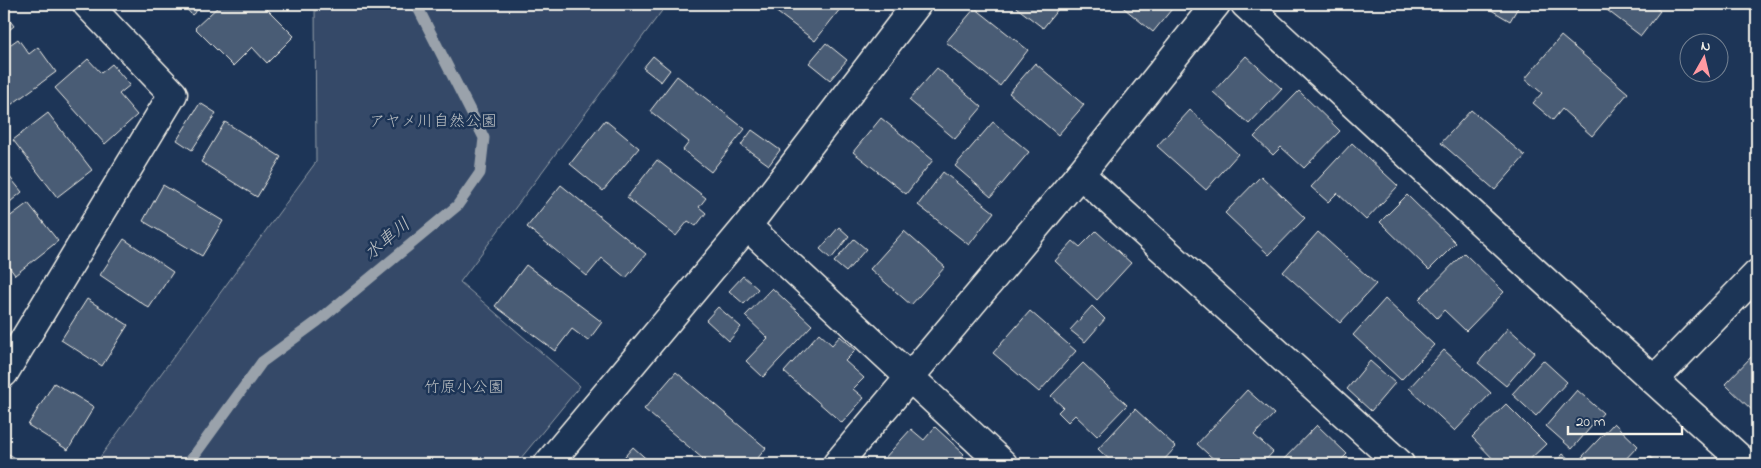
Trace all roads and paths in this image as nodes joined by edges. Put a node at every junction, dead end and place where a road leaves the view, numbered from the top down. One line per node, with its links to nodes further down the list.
1 (86, 4): 8 (street)
2 (917, 4): 6 (street)
3 (1216, 4): 5 (street)
4 (1245, 4): 10 (street)
5 (1080, 174): 9 (street); 14 (street)
6 (747, 226): 9 (street); 11 (street)
7 (1757, 274): 10 (street)
8 (7, 357)
9 (909, 377): 12 (street); 13 (street)
10 (1654, 380): 15 (street)
11 (548, 464)
12 (837, 464)
13 (1004, 464)
14 (1400, 464)
15 (1746, 464)

